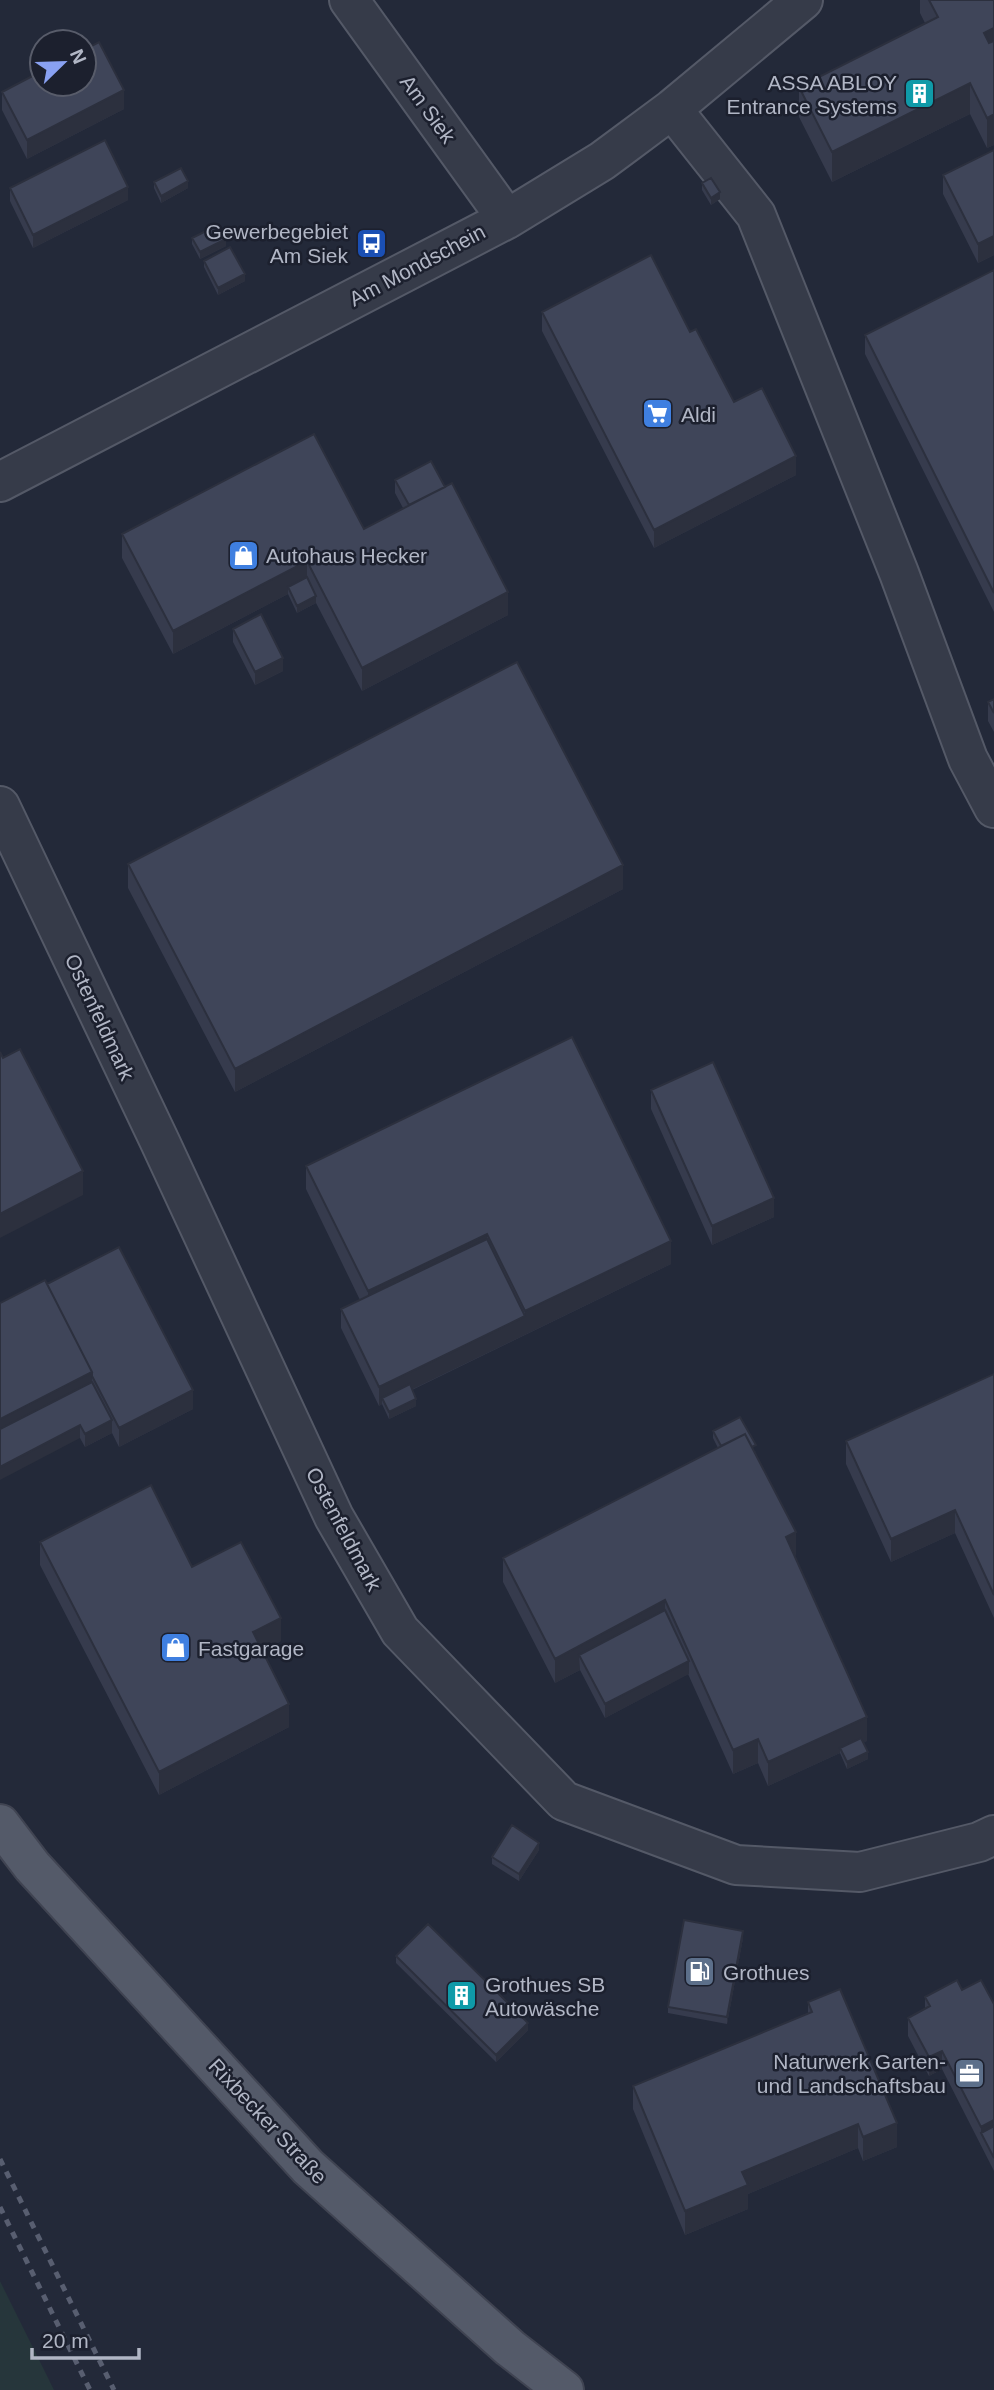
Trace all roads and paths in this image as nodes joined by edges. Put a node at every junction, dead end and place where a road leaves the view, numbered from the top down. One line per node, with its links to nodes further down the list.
1 (349, 0): 4 (street, Am Siek)
2 (803, 0): 3 (street, Am Mondschein)
3 (672, 109): 4 (street, Am Mondschein); 6 (street)
4 (506, 219): 5 (street, Am Mondschein)
5 (0, 482)
6 (994, 808)
7 (1, 812): 9 (street, Ostenfeldmark)
8 (0, 1824): 10 (main road, Rixbecker Straße)
9 (994, 1835)
10 (564, 2390)

